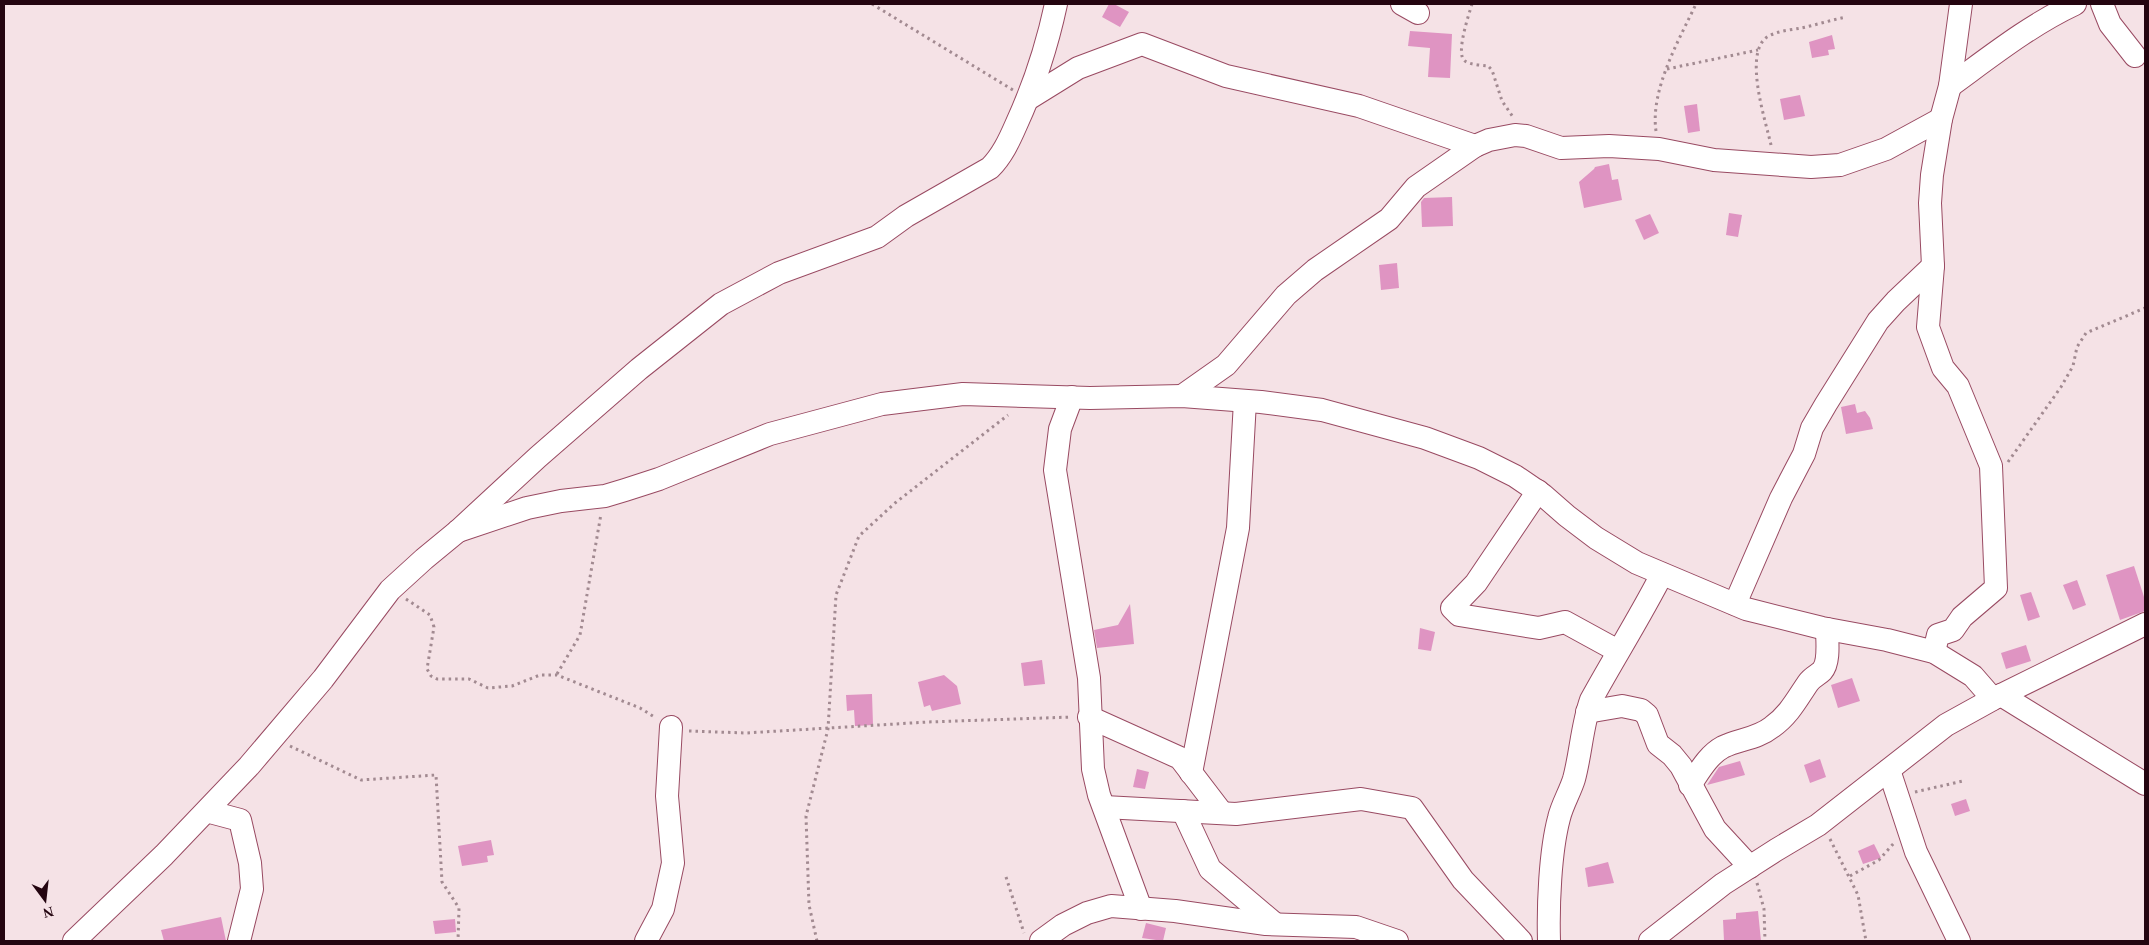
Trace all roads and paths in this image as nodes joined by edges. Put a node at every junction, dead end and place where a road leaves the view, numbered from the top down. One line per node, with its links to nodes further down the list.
1 (872, 4): 13 (path)
2 (1056, 4): 13 (street)
3 (1472, 4): 15 (path)
4 (1696, 4): 11 (path)
5 (1961, 4): 12 (street)
6 (2075, 4): 12 (street)
7 (2102, 4): 10 (street)
8 (1846, 17): 9 (path)
9 (1758, 50): 11 (path); 18 (path)
10 (2135, 56)
11 (1666, 70): 17 (path)
12 (1950, 86): 14 (street)
13 (1028, 99): 16 (street); 28 (street)
14 (1941, 119): 18 (street); 19 (street)
15 (1526, 136): 16 (street); 17 (street)
16 (1475, 146): 22 (street)
17 (1659, 149): 18 (street)
18 (1776, 165)
19 (1933, 266): 25 (street); 31 (street)
20 (2145, 308): 25 (path)
21 (1032, 395): 23 (street); 27 (street); 41 (path)
22 (1182, 396): 23 (street); 24 (street)
23 (1072, 397): 39 (street)
24 (1244, 401): 26 (street); 44 (street)
25 (1991, 485): 35 (street)
26 (1538, 492): 29 (street); 34 (street)
27 (605, 496): 28 (street); 36 (path)
28 (458, 531): 30 (street)
29 (1662, 574): 31 (street); 34 (street)
30 (390, 590): 36 (path); 42 (street)
31 (1735, 604): 33 (street)
32 (2145, 624): 37 (street)
33 (1827, 629): 35 (street); 47 (street)
34 (1618, 651): 38 (street)
35 (1934, 652): 37 (street)
36 (557, 675): 40 (path)
37 (1997, 697): 43 (street); 46 (street)
38 (1587, 712): 47 (street); 69 (street)
39 (1090, 717): 41 (path); 44 (street); 49 (street)
40 (671, 727): 41 (path); 63 (street)
41 (828, 729): 64 (path)
42 (273, 737): 60 (street); 62 (path)
43 (1889, 770): 48 (street); 53 (street)
44 (1192, 773): 52 (street)
45 (1963, 781): 48 (path)
46 (2145, 784)
47 (1690, 785): 55 (street)
48 (1899, 800): 73 (street)
49 (1104, 807): 50 (street); 58 (street)
50 (1183, 811): 52 (street); 59 (street)
51 (210, 812): 61 (street)
52 (1222, 813): 68 (street)
53 (1822, 823): 55 (street); 56 (path)
54 (1897, 839): 56 (path)
55 (1750, 867): 70 (street); 71 (path)
56 (1850, 876): 72 (path)
57 (1006, 877): 65 (path)
58 (1141, 909): 59 (street); 66 (street)
59 (1275, 924): 67 (street)
60 (74, 941)
61 (239, 941)
62 (458, 941)
63 (646, 941)
64 (817, 941)
65 (1026, 941)
66 (1041, 941)
67 (1397, 941)
68 (1521, 941)
69 (1549, 941)
70 (1650, 941)
71 (1765, 941)
72 (1866, 941)
73 (1960, 941)

